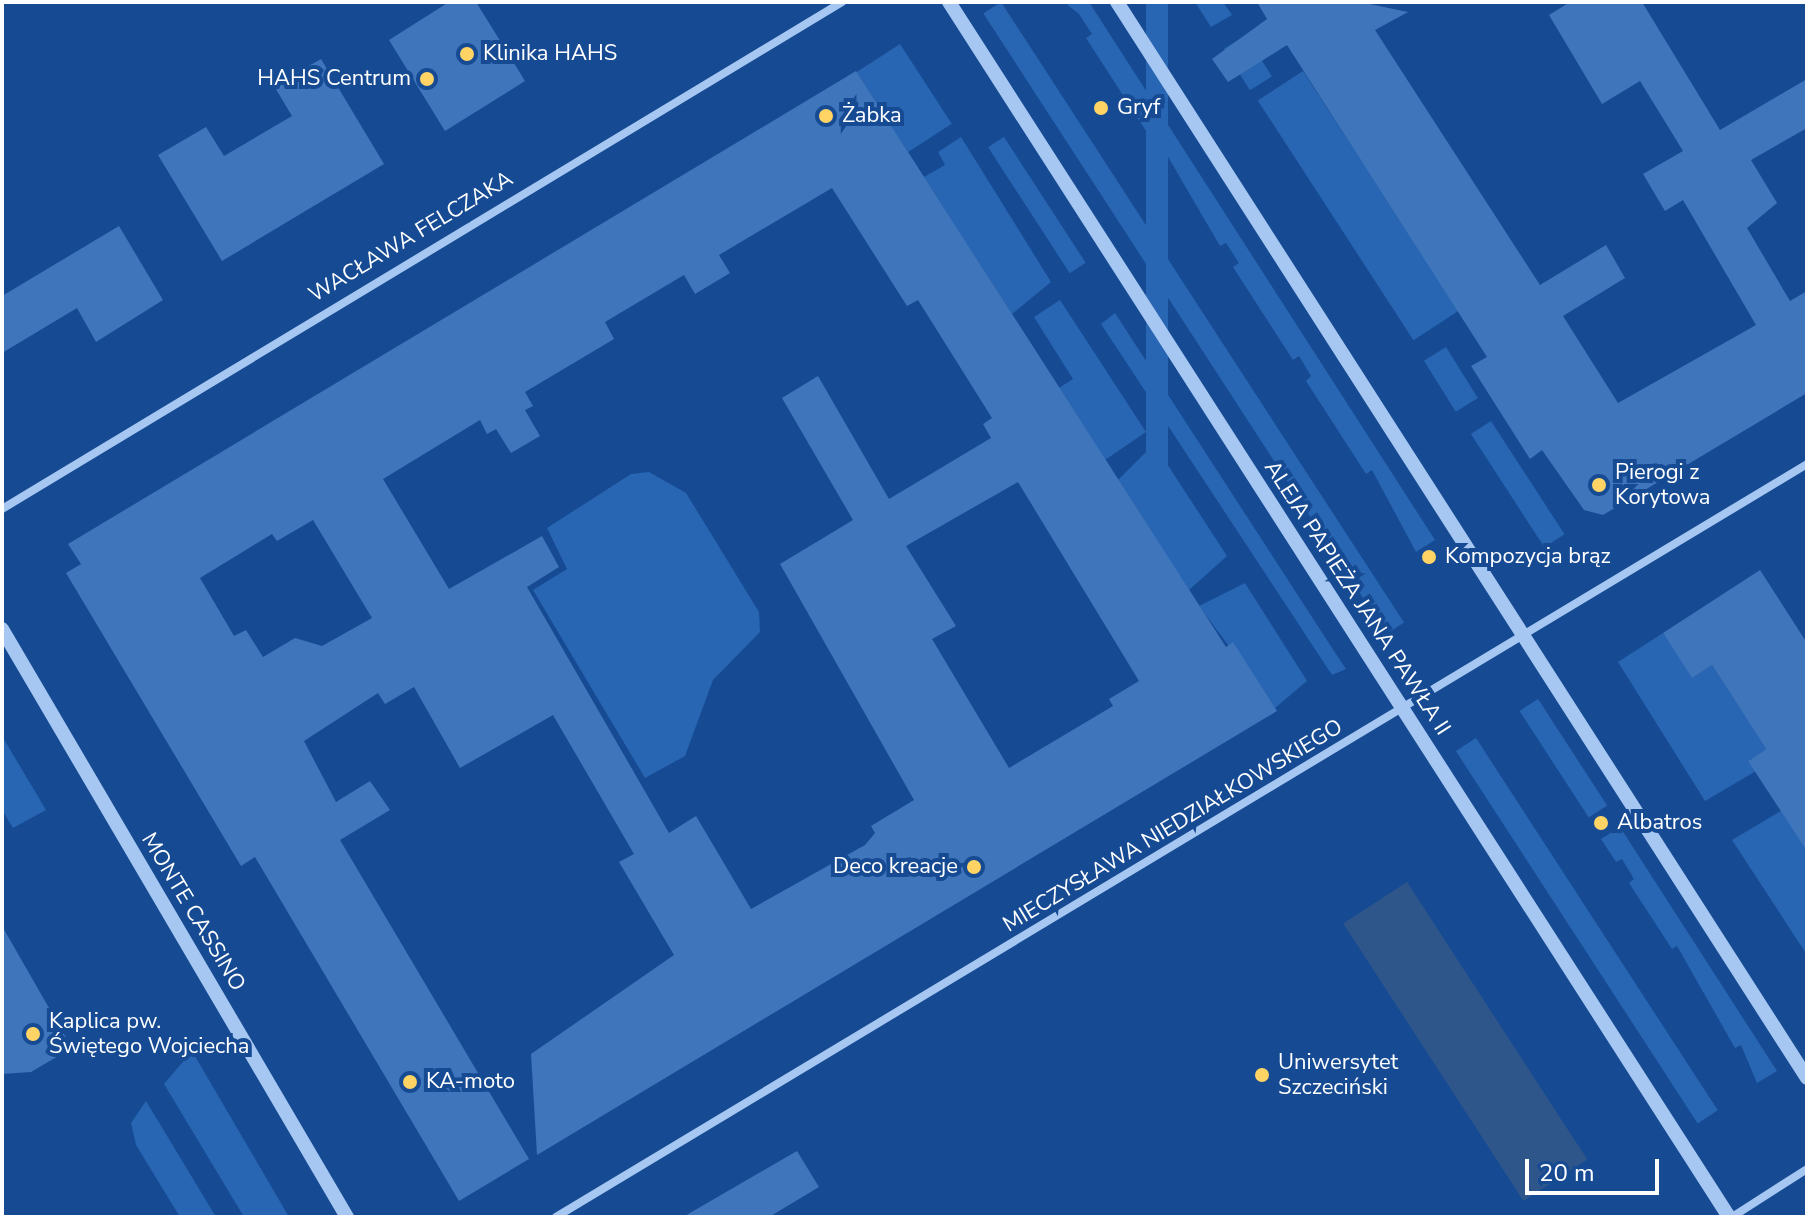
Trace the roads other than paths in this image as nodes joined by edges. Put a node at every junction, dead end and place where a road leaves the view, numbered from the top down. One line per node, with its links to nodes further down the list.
1 (842, 2): 5 (street, WACŁAWA FELCZAKA)
2 (949, 2): 8 (street, ALEJA PAPIEŻA JANA PAWŁA II)
3 (1117, 2): 7 (street)
4 (1807, 464): 7 (street, MIECZYSŁAWA NIEDZIAŁKOWSKIEGO)
5 (2, 509)
6 (2, 629): 11 (street, MONTE CASSINO)
7 (1523, 636): 8 (street, MIECZYSŁAWA NIEDZIAŁKOWSKIEGO); 9 (street)
8 (1402, 709): 12 (street, MIECZYSŁAWA NIEDZIAŁKOWSKIEGO); 13 (street, ALEJA PAPIEŻA JANA PAWŁA II)
9 (1807, 1078)
10 (1807, 1169): 13 (street)
11 (347, 1217)
12 (556, 1217)
13 (1731, 1217)

